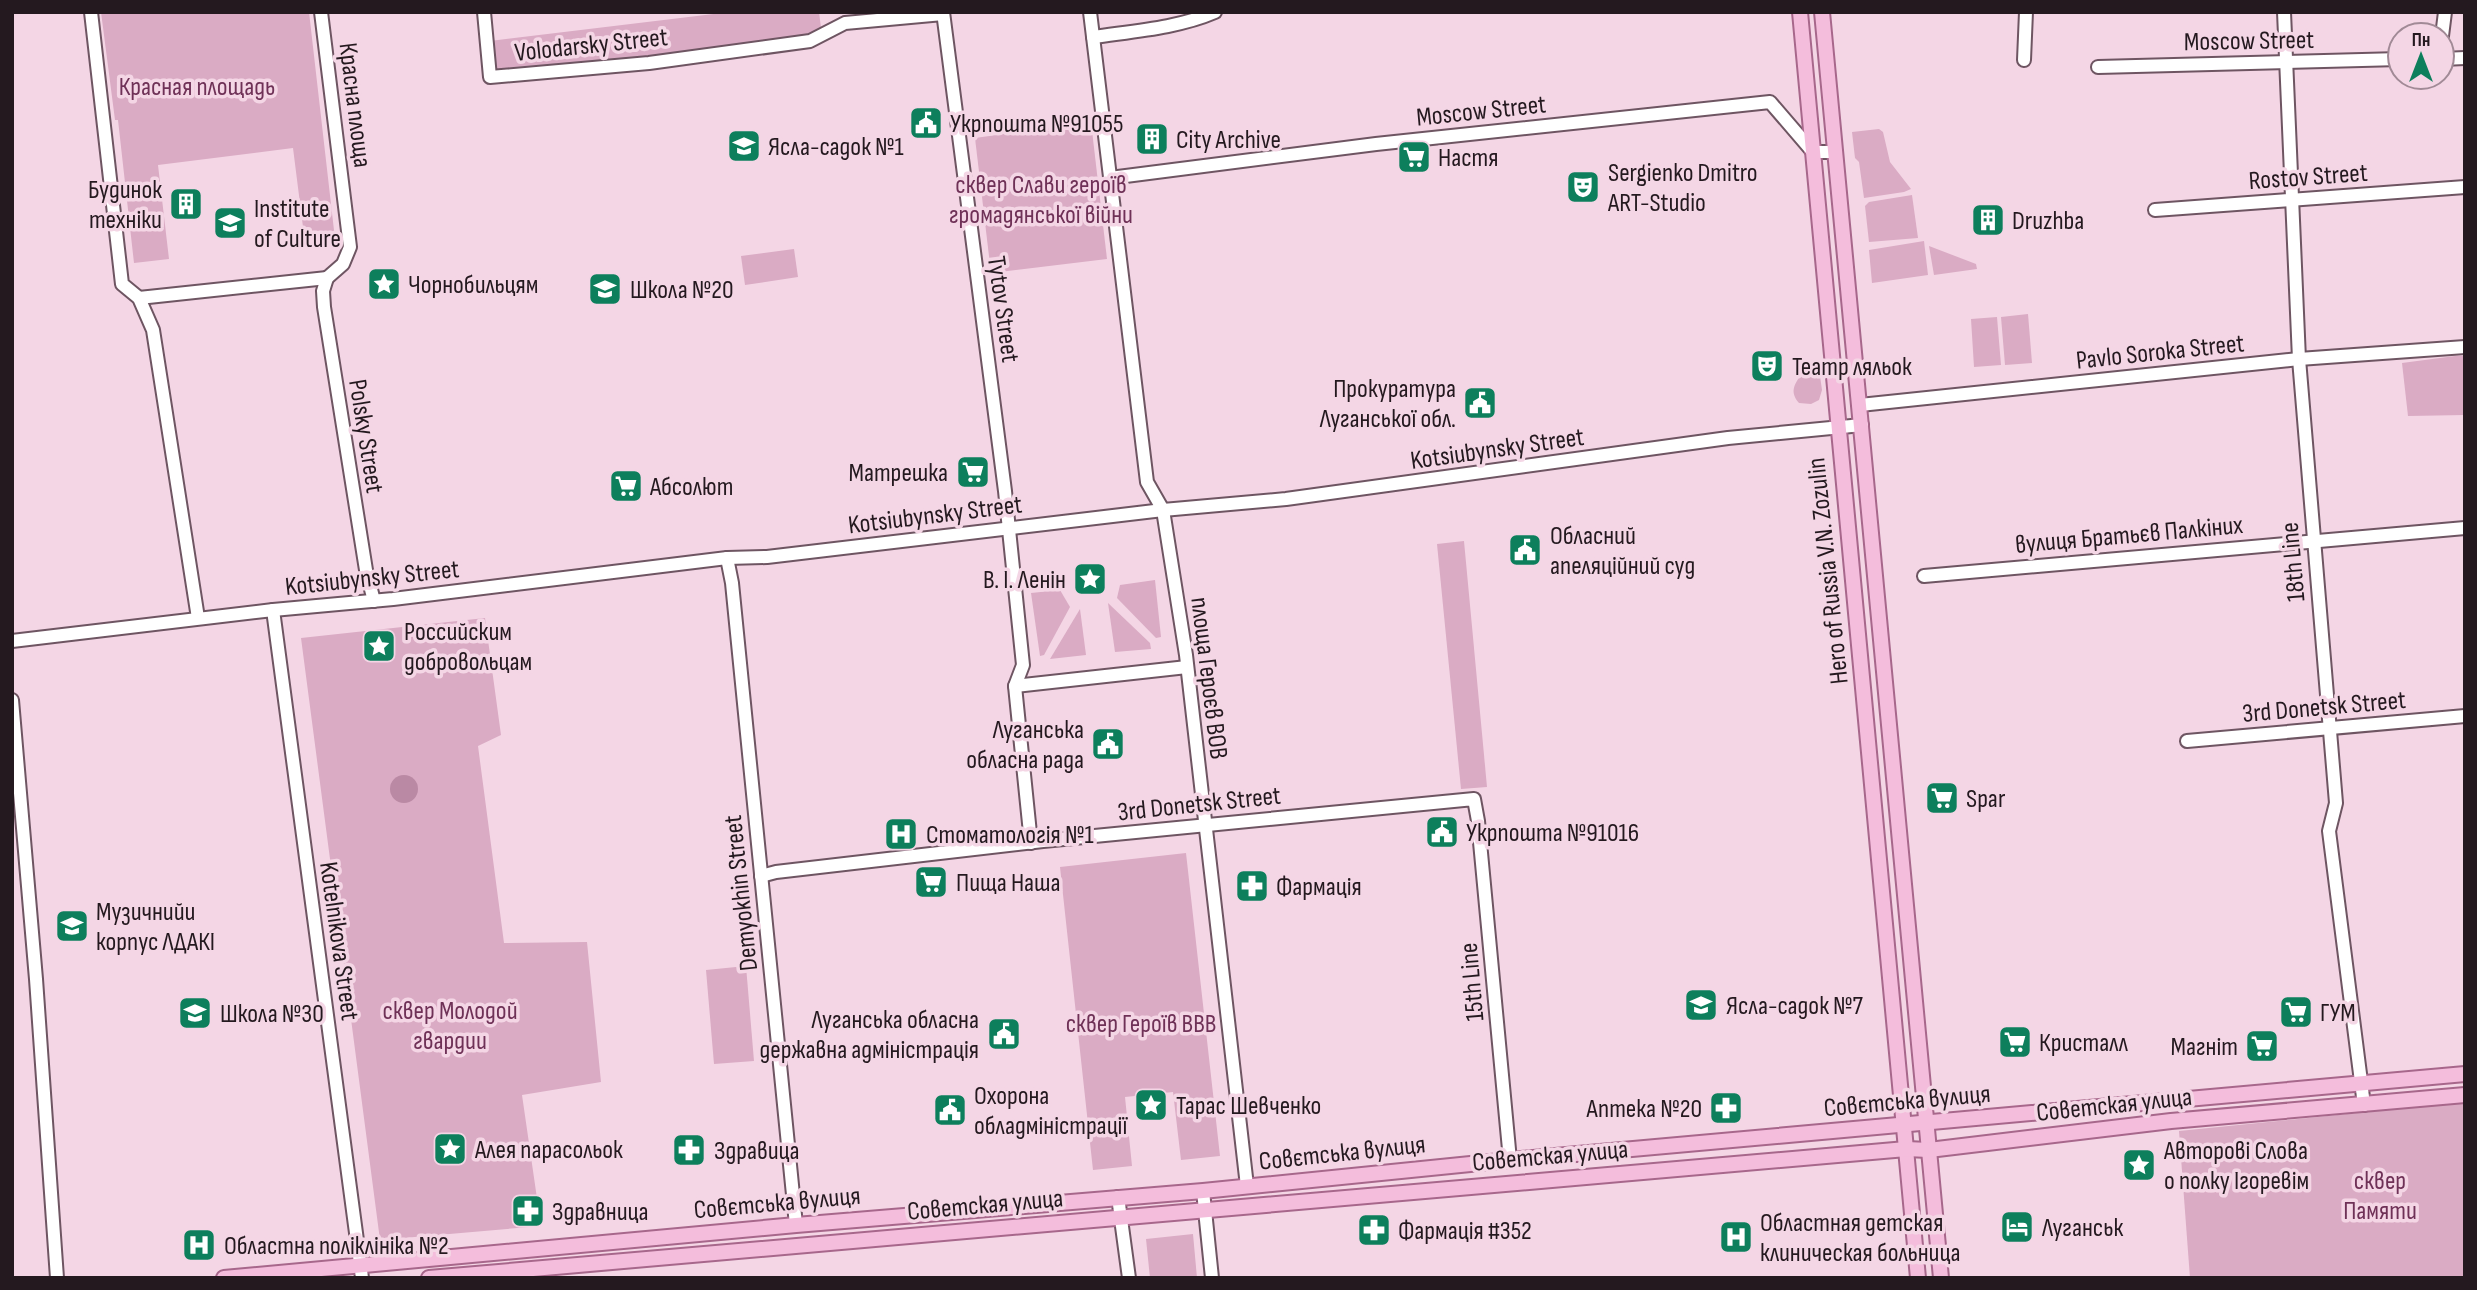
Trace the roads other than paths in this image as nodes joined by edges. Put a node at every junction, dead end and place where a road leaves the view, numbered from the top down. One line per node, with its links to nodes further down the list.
1 (91, 12): 23 (street)
2 (321, 12): 22 (street, Красна площа)
3 (484, 12): 10 (street, Volodarsky Street)
4 (1090, 12): 11 (street, площа Героєв ВОВ)
5 (1215, 12): 11 (street)
6 (1800, 12): 16 (main road, Hero of Russia V.N. Zozulin)
7 (1822, 12): 17 (main road, Hero of Russia V.N. Zozulin)
8 (2026, 12): 12 (street)
9 (2284, 12): 14 (street, 18th Line)
10 (943, 13): 30 (street, Tytov Street)
11 (1093, 37): 18 (street, площа Героєв ВОВ)
12 (2024, 60)
13 (2386, 60): 14 (street, Moscow Street)
14 (2285, 61): 15 (street, Moscow Street); 20 (street, 18th Line)
15 (2098, 67)
16 (1813, 152): 17 (street); 18 (street, Moscow Street); 28 (main road, Hero of Russia V.N. Zozulin)
17 (1835, 152): 26 (main road, Hero of Russia V.N. Zozulin)
18 (1110, 178): 29 (street, площа Героєв ВОВ)
19 (2465, 187): 20 (street, Rostov Street)
20 (2292, 200): 21 (street, Rostov Street); 25 (street, 18th Line)
21 (2155, 211)
22 (327, 278): 23 (street); 35 (street, Polsky Street)
23 (139, 298): 37 (street)
24 (2465, 347): 25 (street, Pavlo Soroka Street)
25 (2300, 359): 26 (street, Pavlo Soroka Street); 32 (street, 18th Line)
26 (1860, 405): 27 (main road, Hero of Russia V.N. Zozulin)
27 (1862, 425): 28 (street, Kotsiubynsky Street); 53 (main road, Hero of Russia V.N. Zozulin)
28 (1837, 427): 29 (street, Kotsiubynsky Street); 54 (main road, Hero of Russia V.N. Zozulin)
29 (1163, 510): 30 (street, Kotsiubynsky Street); 39 (street, площа Героєв ВОВ)
30 (1008, 528): 33 (street, Kotsiubynsky Street); 40 (street)
31 (2465, 528): 32 (street, вулиця Братьєв Палкіних)
32 (2313, 541): 34 (street, вулиця Братьєв Палкіних); 43 (street, 18th Line)
33 (727, 558): 35 (street, Kotsiubynsky Street); 48 (street, Demyokhin Street)
34 (1924, 576)
35 (374, 601): 36 (street, Kotsiubynsky Street)
36 (273, 610): 37 (street, Kotsiubynsky Street); 64 (street, Kotelnikova Street)
37 (198, 618): 38 (street, Kotsiubynsky Street)
38 (12, 641)
39 (1187, 667): 40 (street); 46 (street, площа Героєв ВОВ)
40 (1015, 687): 47 (street)
41 (12, 700): 65 (street)
42 (2465, 716): 43 (street, 3rd Donetsk Street)
43 (2329, 728): 44 (street, 3rd Donetsk Street); 50 (street, 18th Line)
44 (2187, 741)
45 (1474, 799): 46 (street, 3rd Donetsk Street); 57 (street, 15th Line)
46 (1205, 825): 47 (street, 3rd Donetsk Street); 58 (street, площа Героєв ВОВ)
47 (1031, 843): 48 (street, 3rd Donetsk Street)
48 (761, 876): 63 (street, Demyokhin Street)
49 (2465, 1074): 50 (main road, Совєтська вулиця)
50 (2361, 1085): 52 (street, 18th Line); 53 (main road, Совєтська вулиця)
51 (2465, 1096): 52 (main road, Советская улица)
52 (2364, 1105): 56 (main road, Советская улица)
53 (1927, 1123): 54 (main road, Совєтська вулиця); 56 (main road, Hero of Russia V.N. Zozulin)
54 (1905, 1125): 55 (main road, Hero of Russia V.N. Zozulin); 57 (main road, Совєтська вулиця)
55 (1906, 1149): 56 (main road, Советская улица); 61 (main road, Советская улица); 70 (main road, Hero of Russia V.N. Zozulin)
56 (1929, 1150): 71 (main road, Hero of Russia V.N. Zozulin)
57 (1510, 1160): 58 (main road, Совєтська вулиця)
58 (1247, 1186): 59 (main road, Совєтська вулиця)
59 (1203, 1191): 60 (main road, Совєтська вулиця); 61 (street)
60 (1118, 1197): 62 (street); 63 (main road, Совєтська вулиця)
61 (1206, 1209): 62 (main road, Советская улица); 69 (street)
62 (1122, 1217): 67 (main road, Советская улица); 68 (street)
63 (796, 1225): 64 (main road, Совєтська вулиця)
64 (361, 1272): 66 (main road, Совєтська вулиця)
65 (57, 1278)
66 (224, 1278)
67 (429, 1278)
68 (1129, 1278)
69 (1212, 1278)
70 (1918, 1278)
71 (1941, 1278)

